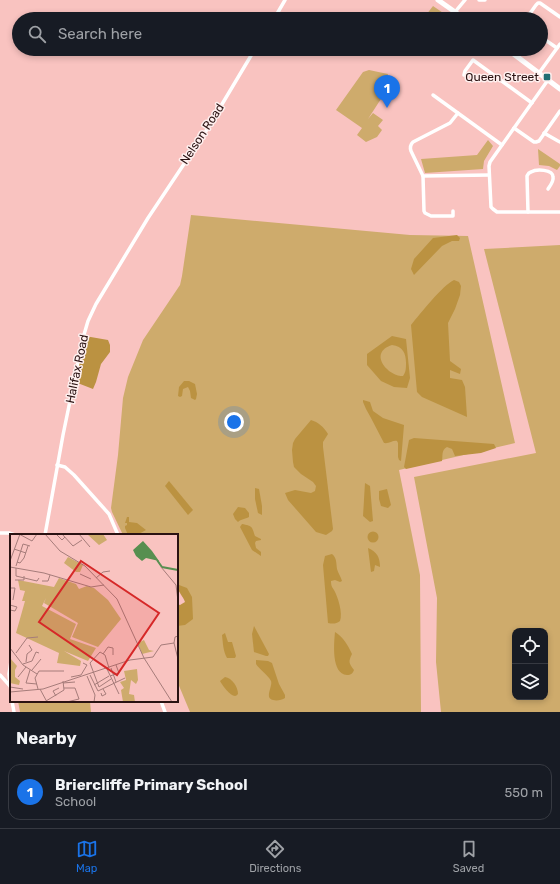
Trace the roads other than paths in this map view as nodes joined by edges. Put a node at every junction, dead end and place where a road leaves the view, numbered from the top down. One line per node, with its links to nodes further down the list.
1 (285, 0): 7 (street)
2 (438, 0): 8 (street)
3 (465, 0): 8 (street)
4 (479, 0): 5 (street)
5 (485, 0)
6 (538, 2): 9 (street); 10 (street)
7 (278, 12)
8 (455, 12)
9 (531, 12)
10 (560, 17)
11 (548, 42): 13 (street)
12 (560, 44): 13 (street)
13 (557, 48): 16 (street)
14 (251, 56): 34 (street, Nelson Road)
15 (516, 56): 16 (street)
16 (539, 73): 18 (street)
17 (464, 75): 21 (street)
18 (548, 80): 19 (street); 21 (street)
19 (560, 89)
20 (433, 95): 23 (street)
21 (532, 103): 24 (street)
22 (560, 110): 25 (street)
23 (458, 113): 27 (street); 29 (street)
24 (514, 128): 25 (street); 27 (street)
25 (544, 133): 26 (street)
26 (560, 142)
27 (502, 145): 28 (street)
28 (490, 175): 29 (street); 32 (street)
29 (423, 176): 31 (street)
30 (548, 189): 32 (street)
31 (453, 211)
32 (528, 212): 33 (street)
33 (560, 212)
34 (148, 218): 35 (street, Halifax Road)
35 (57, 464): 38 (street, Halifax Road); 39 (street)
36 (0, 533): 37 (street)
37 (12, 534)
38 (45, 534)
39 (118, 534)
40 (10, 674): 42 (street)
41 (0, 675): 42 (street)
42 (10, 686)
43 (12, 702): 45 (street)
44 (161, 702): 46 (street)
45 (14, 712)
46 (165, 712)

